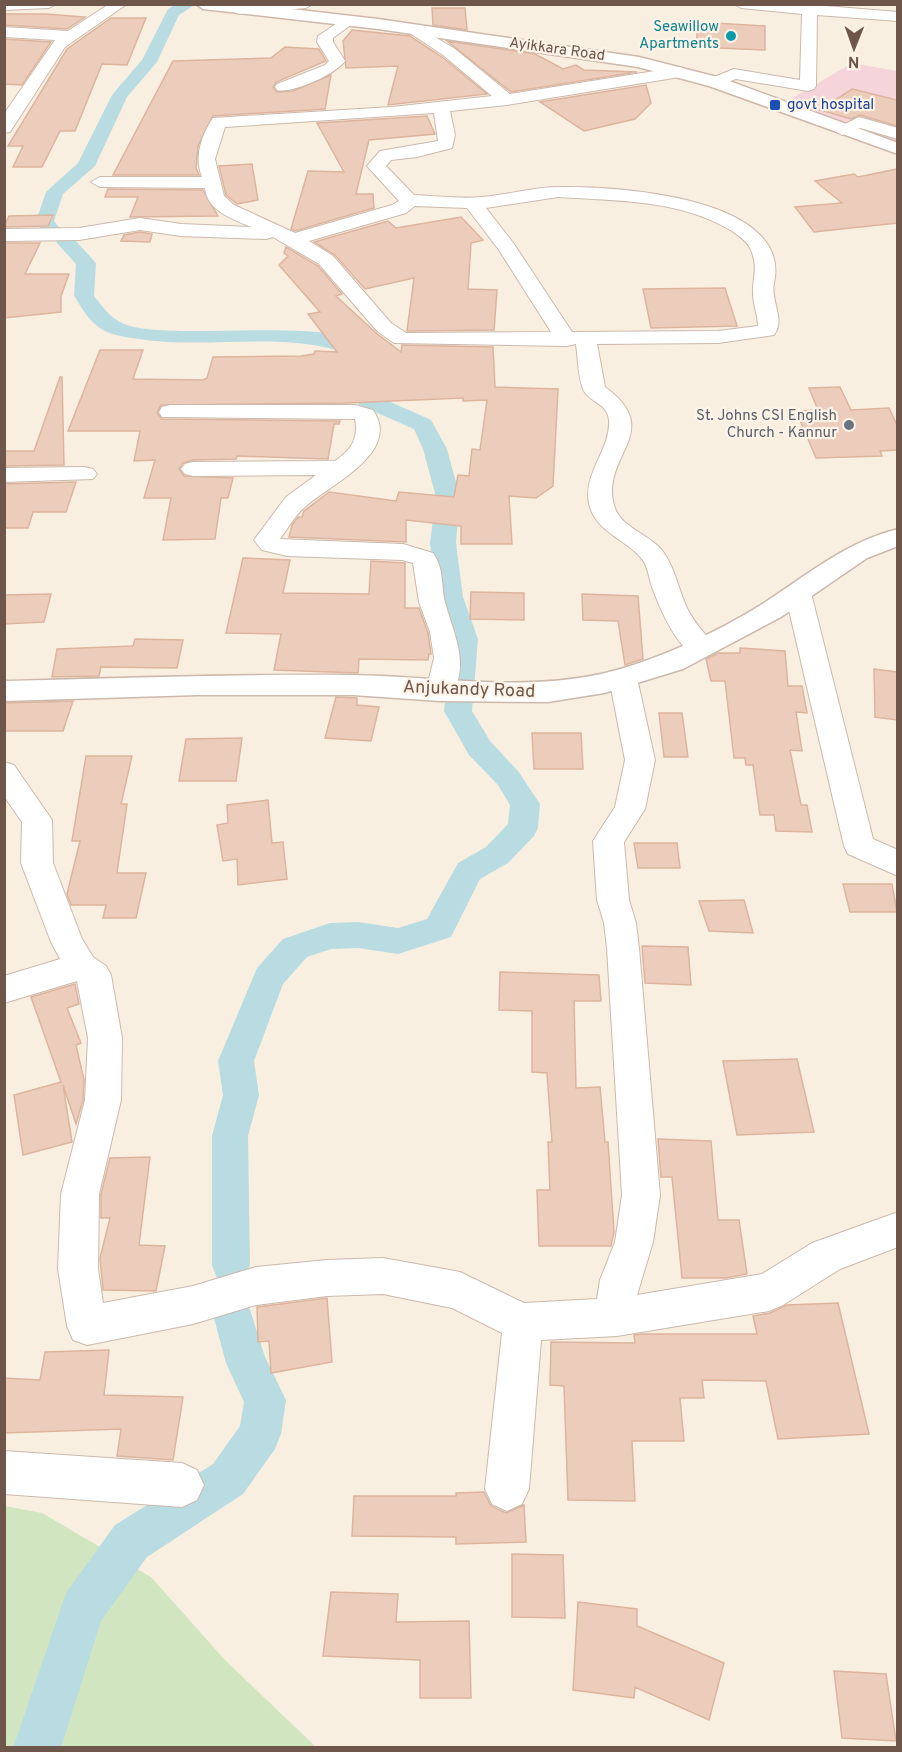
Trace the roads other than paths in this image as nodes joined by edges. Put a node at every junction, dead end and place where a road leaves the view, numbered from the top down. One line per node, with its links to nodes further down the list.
1 (49, 4): 6 (street)
2 (120, 4): 13 (street)
3 (306, 4): 7 (street)
4 (741, 4): 8 (street)
5 (206, 5): 7 (main road, Ayikkara Road)
6 (4, 6)
7 (239, 10): 10 (main road, Ayikkara Road)
8 (810, 10): 9 (street); 15 (street)
9 (897, 16)
10 (348, 21): 11 (main road, Ayikkara Road); 16 (street)
11 (415, 30): 14 (main road, Ayikkara Road); 17 (street)
12 (4, 32): 13 (street)
13 (71, 36): 19 (street)
14 (680, 72): 15 (main road, Ayikkara Road); 17 (street)
15 (715, 82): 20 (main road, Ayikkara Road)
16 (284, 87)
17 (507, 100): 18 (street)
18 (441, 106): 24 (street); 25 (street)
19 (4, 128)
20 (842, 130): 21 (street); 22 (main road, Ayikkara Road)
21 (897, 134)
22 (897, 149)
23 (100, 182): 24 (street)
24 (214, 183): 28 (street)
25 (409, 200): 26 (street); 28 (street)
26 (473, 203): 29 (street); 29 (street)
27 (4, 235): 28 (street)
28 (288, 237): 29 (street)
29 (577, 340): 37 (street)
30 (170, 412): 31 (street)
31 (343, 468): 32 (street); 39 (street)
32 (193, 469)
33 (84, 474): 34 (street)
34 (4, 475)
35 (897, 537): 36 (main road, Anjukandy Road)
36 (798, 593): 37 (main road, Anjukandy Road); 42 (street)
37 (701, 647): 38 (main road, Anjukandy Road)
38 (623, 678): 39 (main road, Anjukandy Road); 46 (street)
39 (440, 691): 40 (main road, Anjukandy Road)
40 (4, 692)
41 (4, 772): 43 (street)
42 (897, 864)
43 (81, 966): 44 (street); 47 (street)
44 (4, 990)
45 (897, 1229): 46 (street)
46 (617, 1317): 47 (street)
47 (523, 1322): 50 (street)
48 (4, 1472): 49 (street)
49 (182, 1485)
50 (507, 1489)

